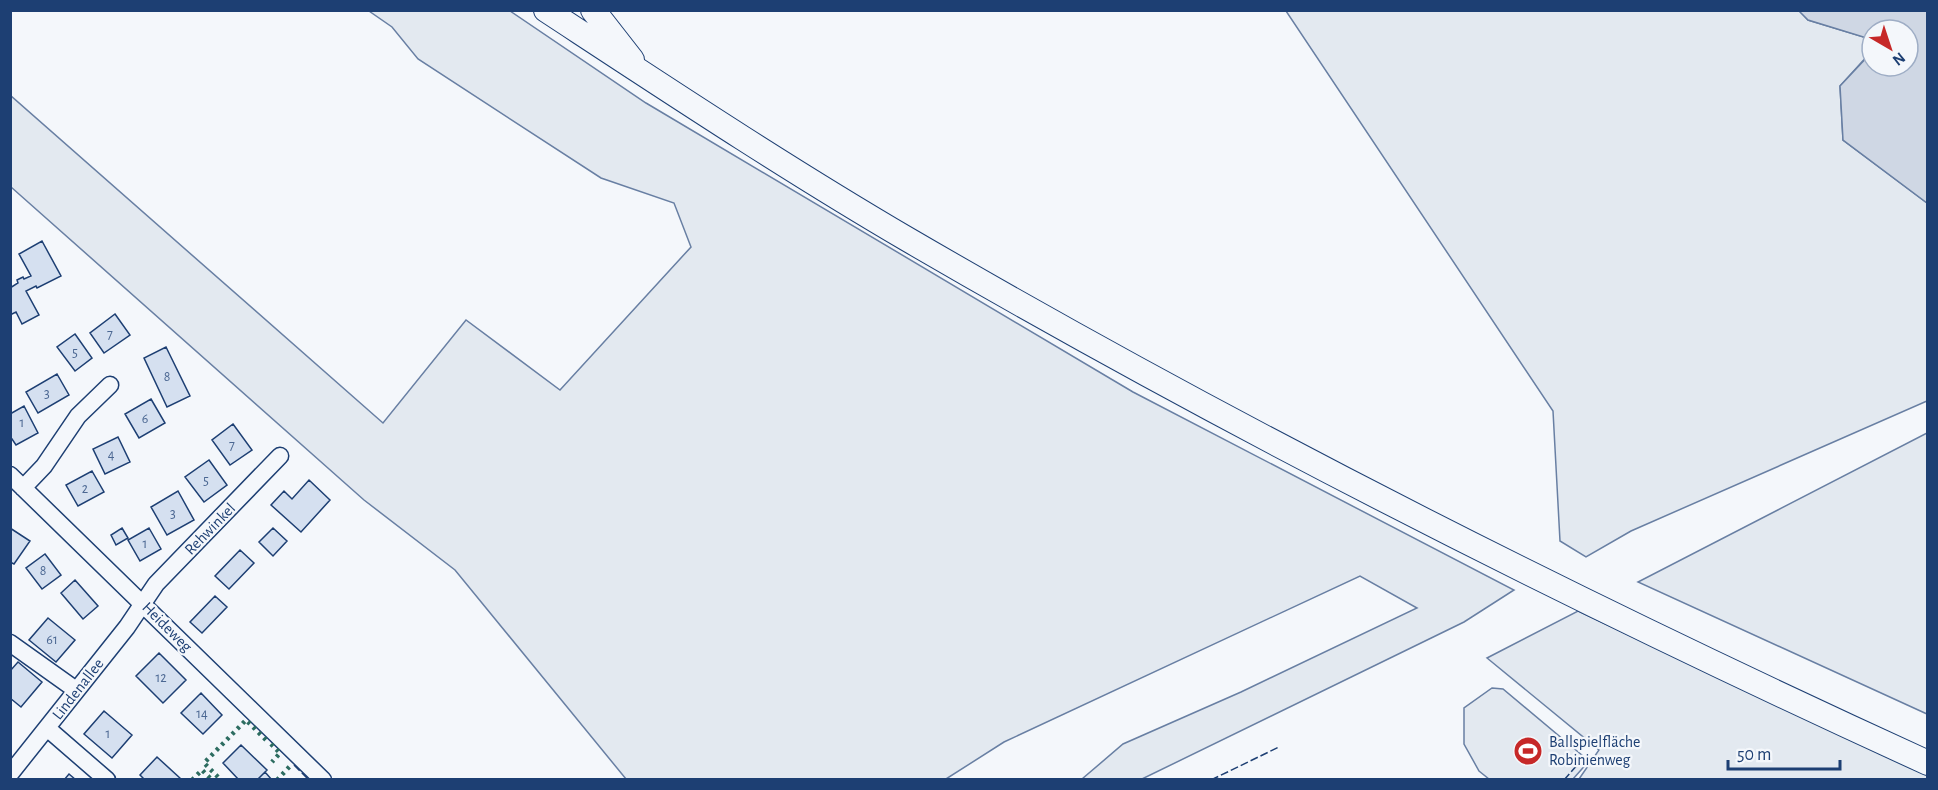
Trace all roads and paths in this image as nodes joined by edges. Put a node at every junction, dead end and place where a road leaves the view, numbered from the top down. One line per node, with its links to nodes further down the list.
1 (546, 10): 3 (highway)
2 (593, 10): 3 (highway)
3 (645, 76): 12 (highway)
4 (110, 384): 7 (street)
5 (280, 456): 8 (street, Rehwinkel)
6 (10, 475): 7 (street, Heideweg)
7 (23, 488): 8 (street, Heideweg)
8 (143, 603): 10 (street, Lindenallee); 15 (street, Heideweg)
9 (10, 643): 10 (street)
10 (76, 690): 11 (street, Lindenallee)
11 (47, 728): 13 (street, Lindenallee); 14 (street)
12 (1928, 763)
13 (10, 774)
14 (107, 780)
15 (323, 780)

